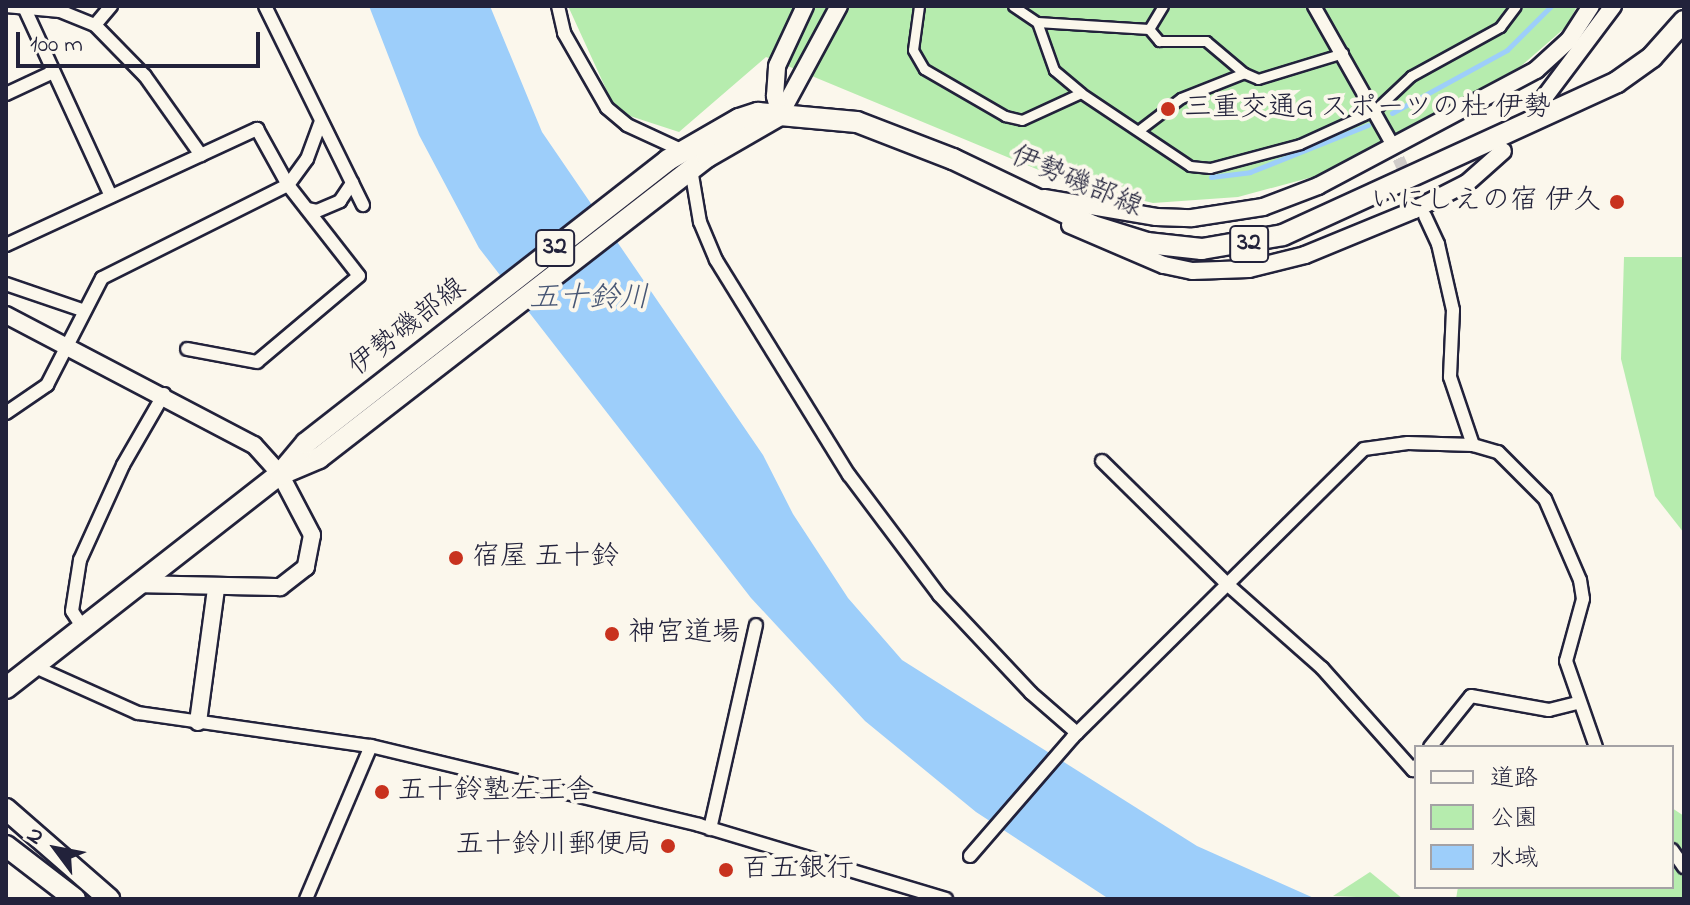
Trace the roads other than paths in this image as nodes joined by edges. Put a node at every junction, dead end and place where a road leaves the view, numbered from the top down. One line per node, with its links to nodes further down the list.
1 (6, 6): 14 (street)
2 (111, 6): 18 (street)
3 (265, 6): 28 (street)
4 (558, 6): 33 (street)
5 (805, 6): 27 (street)
6 (839, 6): 27 (street)
7 (919, 6): 23 (street)
8 (1013, 6): 17 (street)
9 (1163, 6): 19 (street)
10 (1314, 6): 20 (street)
11 (1516, 6): 26 (street)
12 (1591, 6): 38 (street)
13 (1613, 6): 25 (street)
14 (24, 7): 15 (street); 21 (street)
15 (81, 12): 18 (street)
16 (1684, 21): 38 (main road, 伊勢磯部線 / 32)
17 (1037, 22): 19 (street); 23 (street)
18 (95, 25): 32 (street)
19 (1149, 29): 22 (street)
20 (1343, 53): 22 (street); 26 (street)
21 (53, 72): 24 (street); 37 (street)
22 (1244, 73): 29 (street)
23 (1081, 93): 29 (street)
24 (6, 94)
25 (1541, 102)
26 (1375, 110): 29 (street); 30 (street)
27 (780, 115): 33 (main road, 伊勢磯部線 / 32); 34 (main road, 伊勢磯部線 / 32); 38 (main road, 伊勢磯部線 / 32)
28 (321, 121): 35 (street); 36 (street)
29 (1139, 130)
30 (1391, 142)
31 (1503, 151): 38 (street)
32 (201, 155): 36 (street); 37 (street)
33 (674, 155): 46 (main road, 伊勢磯部線 / 32)
34 (684, 174): 46 (main road, 伊勢磯部線 / 32); 63 (street)
35 (352, 183): 39 (street); 40 (street)
36 (288, 185): 40 (street); 44 (street)
37 (111, 196): 42 (street)
38 (1031, 196)
39 (363, 205)
40 (307, 209): 48 (street)
41 (1425, 216): 51 (street)
42 (6, 245)
43 (6, 284): 44 (street)
44 (82, 310): 47 (street)
45 (6, 315): 47 (street)
46 (449, 344): 53 (main road, 伊勢磯部線 / 32)
47 (66, 346): 49 (street); 50 (street)
48 (187, 349)
49 (164, 394): 53 (street); 58 (street)
50 (6, 413)
51 (1473, 445): 55 (street); 61 (street)
52 (1102, 461): 55 (street)
53 (280, 474): 54 (main road, 伊勢磯部線 / 32); 56 (street)
54 (140, 584): 56 (street); 58 (main road, 伊勢磯部線 / 32)
55 (1227, 584): 63 (street); 67 (street)
56 (216, 589): 62 (street)
57 (756, 625): 69 (street)
58 (83, 628): 59 (main road, 伊勢磯部線 / 32)
59 (33, 666): 60 (main road, 伊勢磯部線 / 32); 62 (street)
60 (6, 688)
61 (1578, 703): 64 (street); 65 (street)
62 (198, 722): 66 (street)
63 (1075, 735): 71 (street)
64 (1432, 745)
65 (1595, 745)
66 (371, 746): 69 (street); 75 (street)
67 (1414, 769)
68 (6, 809): 74 (main road)
69 (710, 829): 72 (street)
70 (6, 846): 73 (main road)
71 (970, 856)
72 (943, 898)
73 (75, 899)
74 (109, 899)
75 (306, 899)

